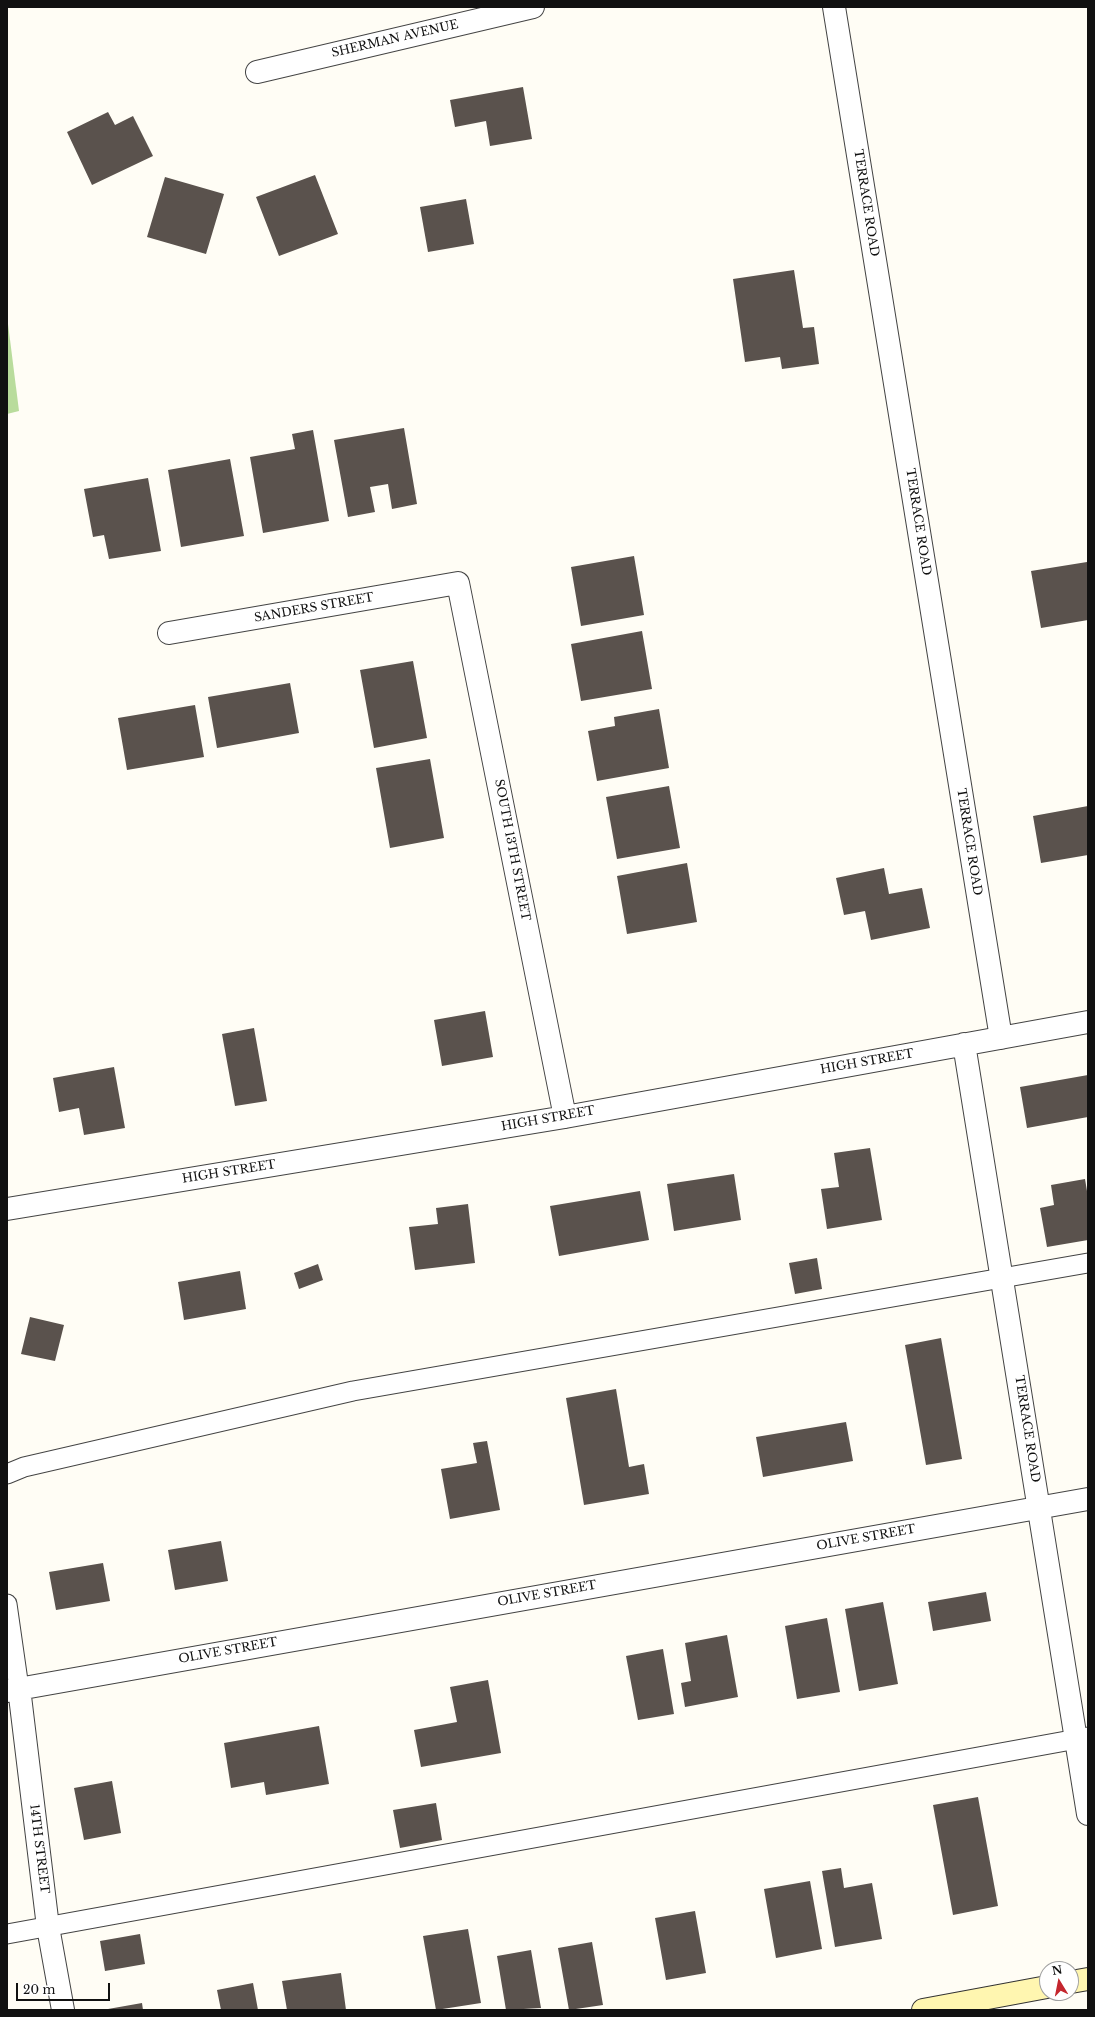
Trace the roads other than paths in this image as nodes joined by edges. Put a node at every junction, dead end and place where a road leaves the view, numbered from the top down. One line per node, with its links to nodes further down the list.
1 (533, 7): 3 (street, SHERMAN AVENUE)
2 (834, 7): 7 (street, TERRACE ROAD)
3 (257, 72)
4 (458, 583): 5 (street, SANDERS STREET); 9 (street, SOUTH 13TH STREET)
5 (169, 633)
6 (1088, 1022): 7 (street, HIGH STREET)
7 (1001, 1038): 8 (street, HIGH STREET)
8 (964, 1044): 9 (street, HIGH STREET); 12 (street, TERRACE ROAD)
9 (565, 1117): 10 (street, HIGH STREET)
10 (7, 1209)
11 (1088, 1263): 12 (lane)
12 (1003, 1278): 13 (lane); 15 (street, TERRACE ROAD)
13 (7, 1474)
14 (1088, 1499): 15 (street, OLIVE STREET)
15 (1039, 1507): 17 (street, OLIVE STREET); 18 (street, TERRACE ROAD)
16 (7, 1604): 17 (lane)
17 (13, 1689): 20 (street, 14TH STREET)
18 (1082, 1738): 19 (street, TERRACE ROAD); 20 (lane)
19 (1088, 1814)
20 (48, 1927): 21 (lane); 24 (street, 14TH STREET)
21 (7, 1934)
22 (1039, 1989): 23 (main road)
23 (983, 2004): 25 (main road)
24 (63, 2010)
25 (923, 2010)

